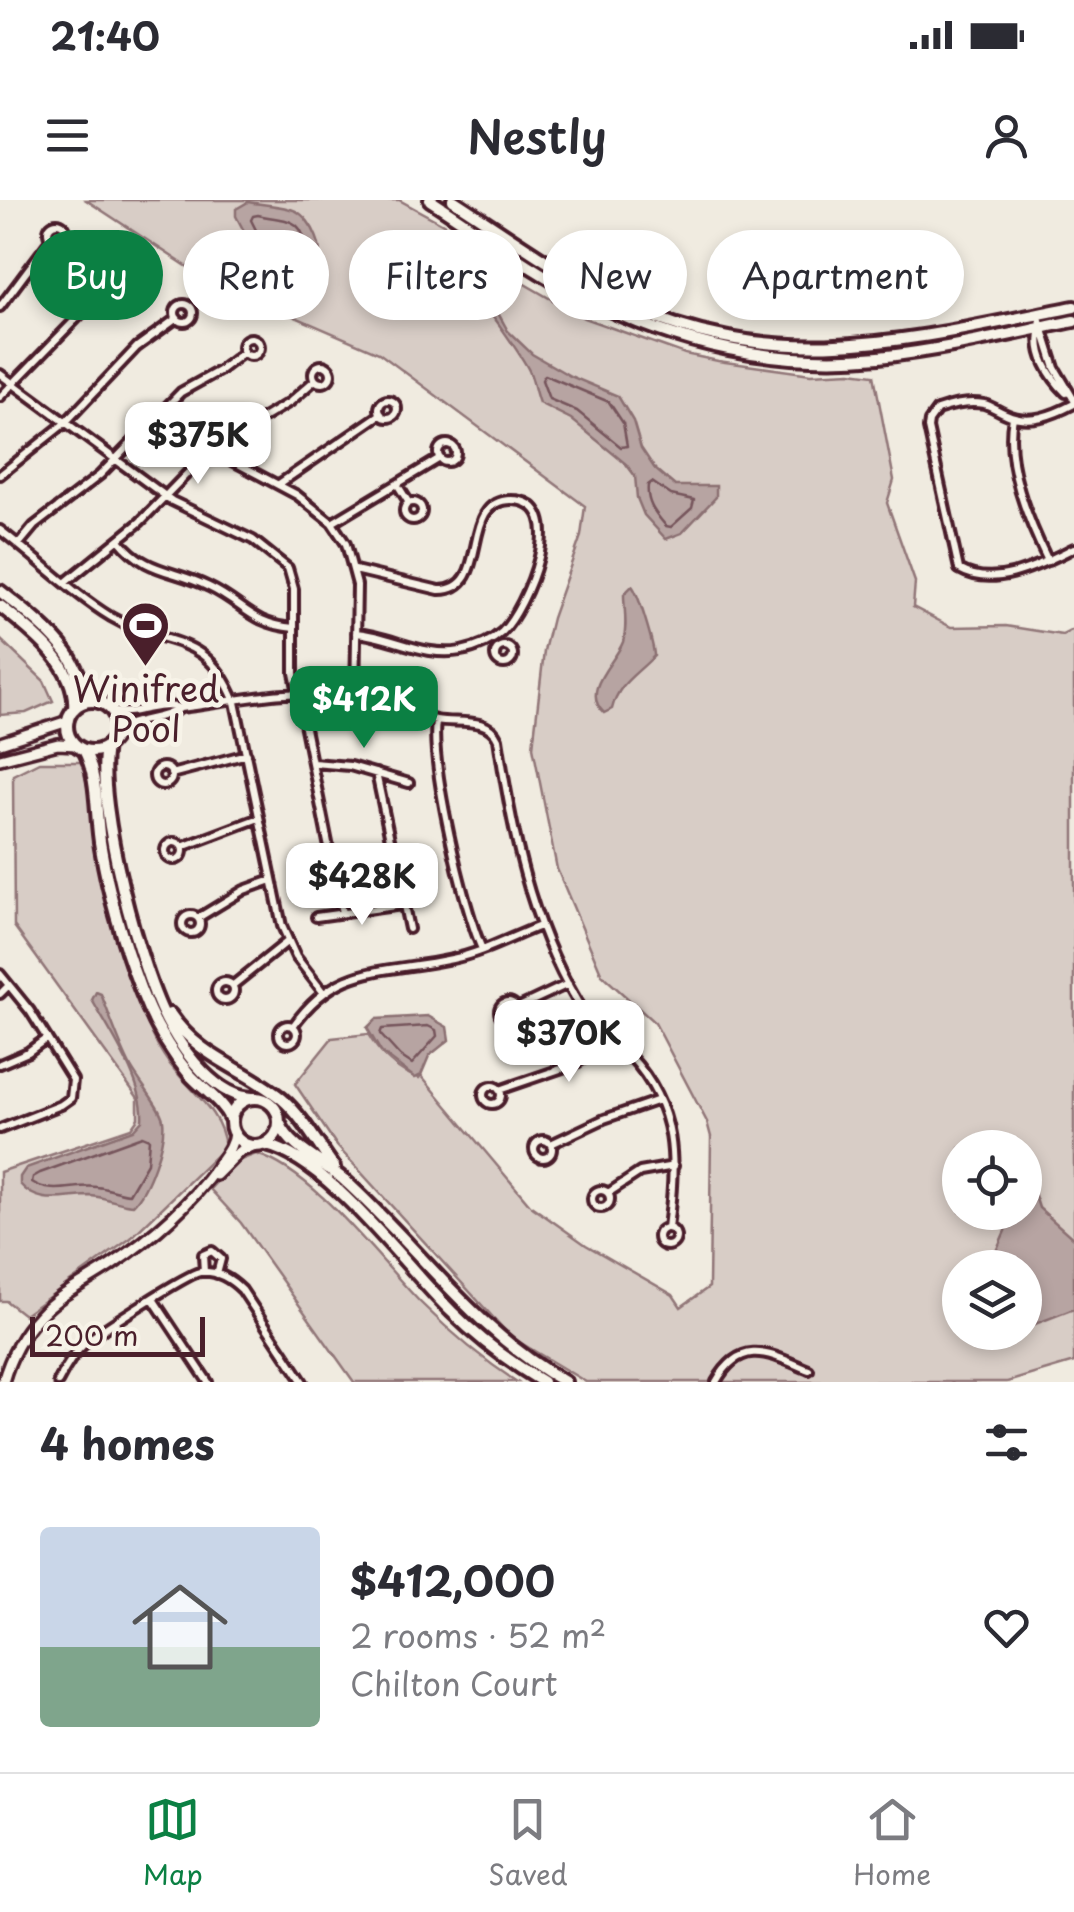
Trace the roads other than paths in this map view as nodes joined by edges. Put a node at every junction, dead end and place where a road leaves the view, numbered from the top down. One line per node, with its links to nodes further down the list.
1 (430, 200): 13 (main road)
2 (454, 200): 11 (main road)
3 (30, 268): 4 (street)
4 (0, 307)
5 (1074, 307): 6 (main road)
6 (1038, 314): 10 (street); 11 (main road)
7 (177, 318): 21 (street)
8 (76, 320): 16 (street)
9 (1074, 321): 10 (main road)
10 (1041, 328): 13 (main road); 18 (street)
11 (808, 346): 13 (main road)
12 (244, 352): 24 (street)
13 (792, 358)
14 (0, 374): 16 (street)
15 (315, 380): 22 (street)
16 (14, 385): 17 (street); 21 (street)
17 (0, 397)
18 (1074, 402): 20 (street)
19 (381, 414): 26 (street)
20 (1014, 417): 35 (street); 35 (street)
21 (65, 423): 24 (street); 25 (street)
22 (210, 449): 26 (street); 28 (street)
23 (440, 458): 27 (street)
24 (115, 460): 28 (street); 33 (street)
25 (0, 475)
26 (279, 484): 30 (street)
27 (397, 484): 29 (street); 30 (street)
28 (165, 497): 32 (street); 40 (street)
29 (409, 503)
30 (332, 524): 36 (street)
31 (0, 530): 33 (street)
32 (119, 540): 37 (street); 40 (street)
33 (19, 544): 37 (street)
34 (1074, 548): 35 (street)
35 (1048, 561)
36 (355, 570): 41 (street); 42 (street)
37 (66, 582): 46 (street)
38 (0, 591): 47 (main road)
39 (0, 606): 48 (main road)
40 (294, 628): 44 (street)
41 (356, 633): 42 (street); 45 (street)
42 (493, 639): 43 (street)
43 (499, 648)
44 (298, 693): 45 (street); 46 (street); 58 (street)
45 (356, 697): 50 (street)
46 (235, 702): 49 (street); 56 (street)
47 (107, 707): 48 (main road); 49 (street); 52 (main road)
48 (74, 708): 51 (main road)
49 (180, 708): 52 (street)
50 (436, 720): 69 (street); 72 (street)
51 (68, 721): 53 (street); 54 (main road)
52 (116, 730): 55 (main road)
53 (0, 742)
54 (80, 747): 55 (main road); 57 (street); 88 (main road)
55 (106, 747): 77 (main road)
56 (247, 754): 60 (street); 62 (street)
57 (0, 759)
58 (313, 763): 59 (street); 66 (street)
59 (376, 772): 61 (street); 65 (street)
60 (172, 774)
61 (409, 783)
62 (259, 818): 63 (street); 64 (street)
63 (182, 847)
64 (272, 880): 68 (street); 71 (street)
65 (402, 905): 66 (street); 70 (street)
66 (342, 913): 67 (street)
67 (316, 917)
68 (198, 918)
69 (540, 926): 72 (street); 74 (street)
70 (409, 929)
71 (288, 941): 76 (street); 78 (street)
72 (482, 949): 78 (street)
73 (0, 974): 75 (street)
74 (568, 984): 80 (street); 83 (street)
75 (9, 985): 79 (street); 82 (street)
76 (232, 986)
77 (154, 992): 86 (main road); 96 (main road)
78 (324, 992): 81 (street)
79 (0, 994)
80 (516, 1008)
81 (293, 1026)
82 (47, 1038): 84 (street); 90 (street)
83 (613, 1040): 85 (street); 87 (street)
84 (0, 1064)
85 (499, 1090)
86 (253, 1098): 88 (main road); 89 (main road)
87 (659, 1100): 93 (street); 95 (street)
88 (231, 1120): 91 (main road)
89 (280, 1124): 92 (main road); 96 (main road)
90 (0, 1129)
91 (234, 1133): 94 (main road); 97 (street)
92 (266, 1144): 94 (main road); 109 (main road)
93 (551, 1144)
94 (252, 1147): 97 (street)
95 (674, 1166): 98 (street); 99 (street)
96 (344, 1180): 110 (main road)
97 (206, 1182): 105 (street)
98 (608, 1193)
99 (668, 1228)
100 (204, 1272): 101 (street); 101 (street); 102 (street)
101 (217, 1274): 108 (street)
102 (153, 1299): 106 (street); 107 (street)
103 (809, 1370): 104 (street)
104 (719, 1379)
105 (3, 1382)
106 (58, 1382)
107 (208, 1382)
108 (303, 1382)
109 (543, 1382)
110 (565, 1382)

